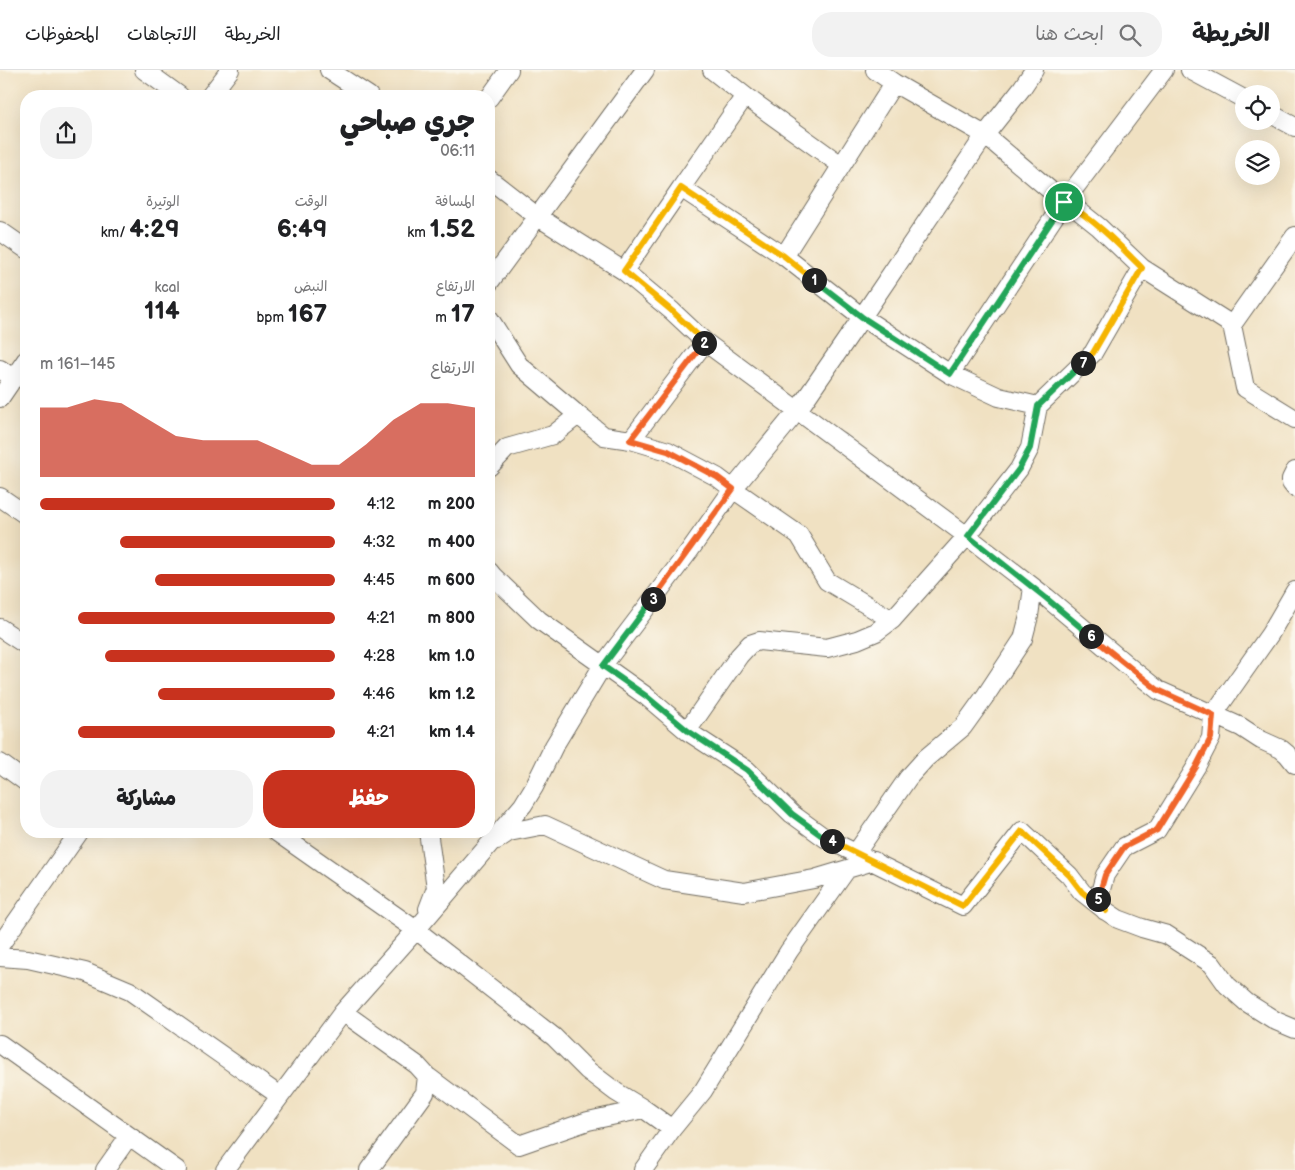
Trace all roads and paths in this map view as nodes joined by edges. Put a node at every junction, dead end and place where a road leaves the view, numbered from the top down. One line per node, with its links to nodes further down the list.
1 (144, 70): 12 (street)
2 (230, 70): 13 (street)
3 (329, 70): 14 (street)
4 (508, 70): 15 (street)
5 (645, 70): 25 (street)
6 (712, 70): 17 (street)
7 (875, 70): 11 (street)
8 (1034, 70): 20 (street)
9 (1164, 70): 24 (street)
10 (1190, 70): 16 (street)
11 (894, 83): 20 (street); 21 (street)
12 (172, 90)
13 (215, 90)
14 (357, 90)
15 (494, 90)
16 (1235, 94)
17 (745, 96): 21 (street); 23 (street)
18 (1280, 119): 19 (street)
19 (1295, 127)
20 (985, 135): 24 (street); 33 (street)
21 (841, 165): 29 (street)
22 (495, 184): 25 (street)
23 (681, 188): 29 (street); 31 (street)
24 (1064, 202): 30 (street); 39 (street)
25 (538, 217): 31 (street); 32 (street)
26 (0, 231): 28 (street)
27 (1295, 236): 34 (street)
28 (20, 245)
29 (784, 256): 33 (street)
30 (1142, 268): 34 (street); 41 (street)
31 (624, 271): 36 (street)
32 (495, 275)
33 (862, 317): 39 (street); 42 (street)
34 (1232, 325): 44 (street)
35 (495, 327): 43 (street)
36 (705, 342): 42 (street); 45 (street)
37 (20, 364): 38 (street)
38 (7, 374): 40 (street)
39 (950, 374): 41 (street)
40 (0, 398)
41 (1038, 406): 52 (street)
42 (798, 410): 49 (street); 52 (street)
43 (578, 415): 45 (street); 46 (street)
44 (1295, 419)
45 (630, 440): 49 (street)
46 (495, 461)
47 (1295, 472): 48 (street)
48 (1295, 488)
49 (733, 489): 56 (street); 59 (street)
50 (0, 497): 51 (street)
51 (20, 509)
52 (968, 536): 54 (street); 56 (street)
53 (495, 578): 59 (street)
54 (1033, 587): 60 (street); 71 (street)
55 (1295, 591): 60 (street)
56 (892, 620): 61 (street)
57 (0, 628): 58 (street)
58 (20, 641)
59 (603, 666): 61 (street); 65 (street)
60 (1213, 715): 63 (street); 74 (street)
61 (688, 731): 71 (street)
62 (0, 763): 64 (street)
63 (1295, 764)
64 (20, 778)
65 (495, 837)
66 (75, 838): 76 (street)
67 (287, 838): 75 (street)
68 (429, 838): 75 (street)
69 (494, 838): 70 (street)
70 (488, 845): 73 (street); 75 (street)
71 (856, 853): 72 (street)
72 (874, 861): 73 (street); 74 (street)
73 (847, 869): 84 (street)
74 (1106, 911): 79 (street)
75 (420, 925): 78 (street); 83 (street)
76 (0, 945)
77 (0, 957): 82 (street)
78 (343, 1012): 81 (street); 82 (street)
79 (1295, 1029)
80 (0, 1044): 85 (street)
81 (427, 1076): 83 (street); 89 (street)
82 (280, 1096): 88 (street)
83 (644, 1109): 84 (street)
84 (672, 1129): 90 (street)
85 (129, 1136): 86 (street); 87 (street)
86 (105, 1170)
87 (177, 1170)
88 (225, 1170)
89 (369, 1170)
90 (643, 1170)

